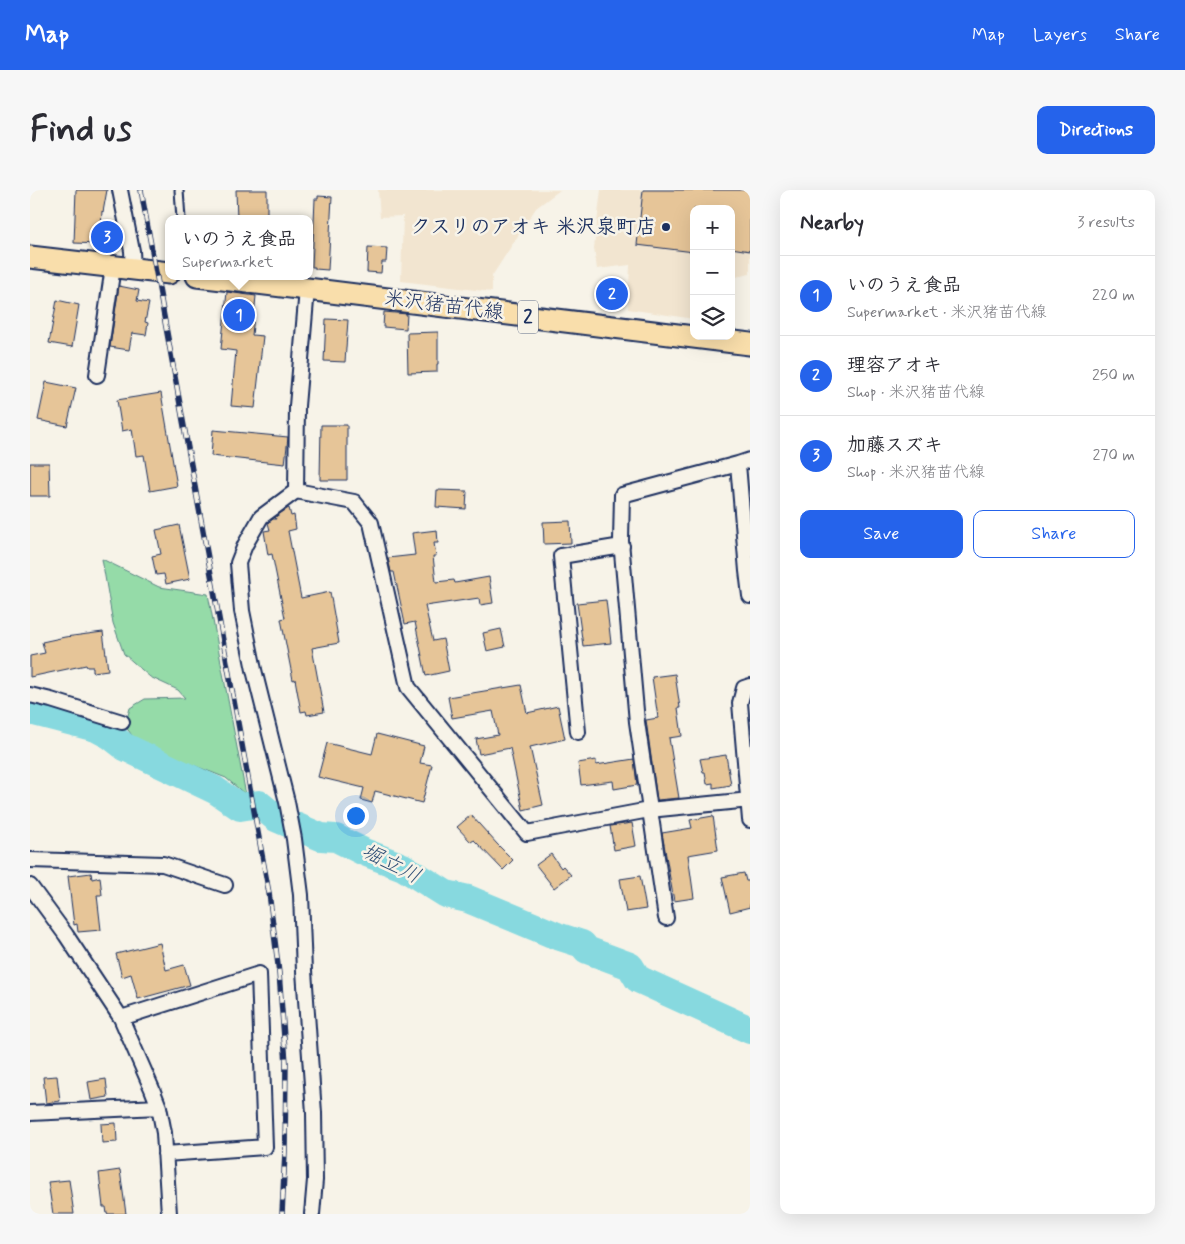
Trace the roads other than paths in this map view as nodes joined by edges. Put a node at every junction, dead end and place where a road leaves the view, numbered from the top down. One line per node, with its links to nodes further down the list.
1 (120, 190): 5 (street)
2 (179, 190): 3 (lane)
3 (181, 215)
4 (30, 257): 5 (main road)
5 (123, 268): 6 (main road); 10 (street)
6 (165, 273)
7 (231, 280): 8 (main road, 米沢猪苗代線 / 2)
8 (307, 289): 9 (main road, 米沢猪苗代線 / 2); 12 (street)
9 (750, 344)
10 (97, 375)
11 (744, 462): 13 (street); 14 (street)
12 (296, 491): 20 (street); 31 (street)
13 (622, 546): 18 (street); 20 (street)
14 (750, 596)
15 (750, 686): 19 (street)
16 (30, 695): 17 (street)
17 (122, 722)
18 (578, 732)
19 (749, 800): 20 (street); 21 (street)
20 (649, 810): 25 (street)
21 (750, 820)
22 (30, 860): 23 (street)
23 (225, 885)
24 (30, 886): 26 (street)
25 (666, 918)
26 (121, 1018): 27 (street); 29 (street)
27 (159, 1107): 28 (street); 29 (street)
28 (30, 1114)
29 (165, 1154): 30 (street)
30 (170, 1214)
31 (312, 1214)

